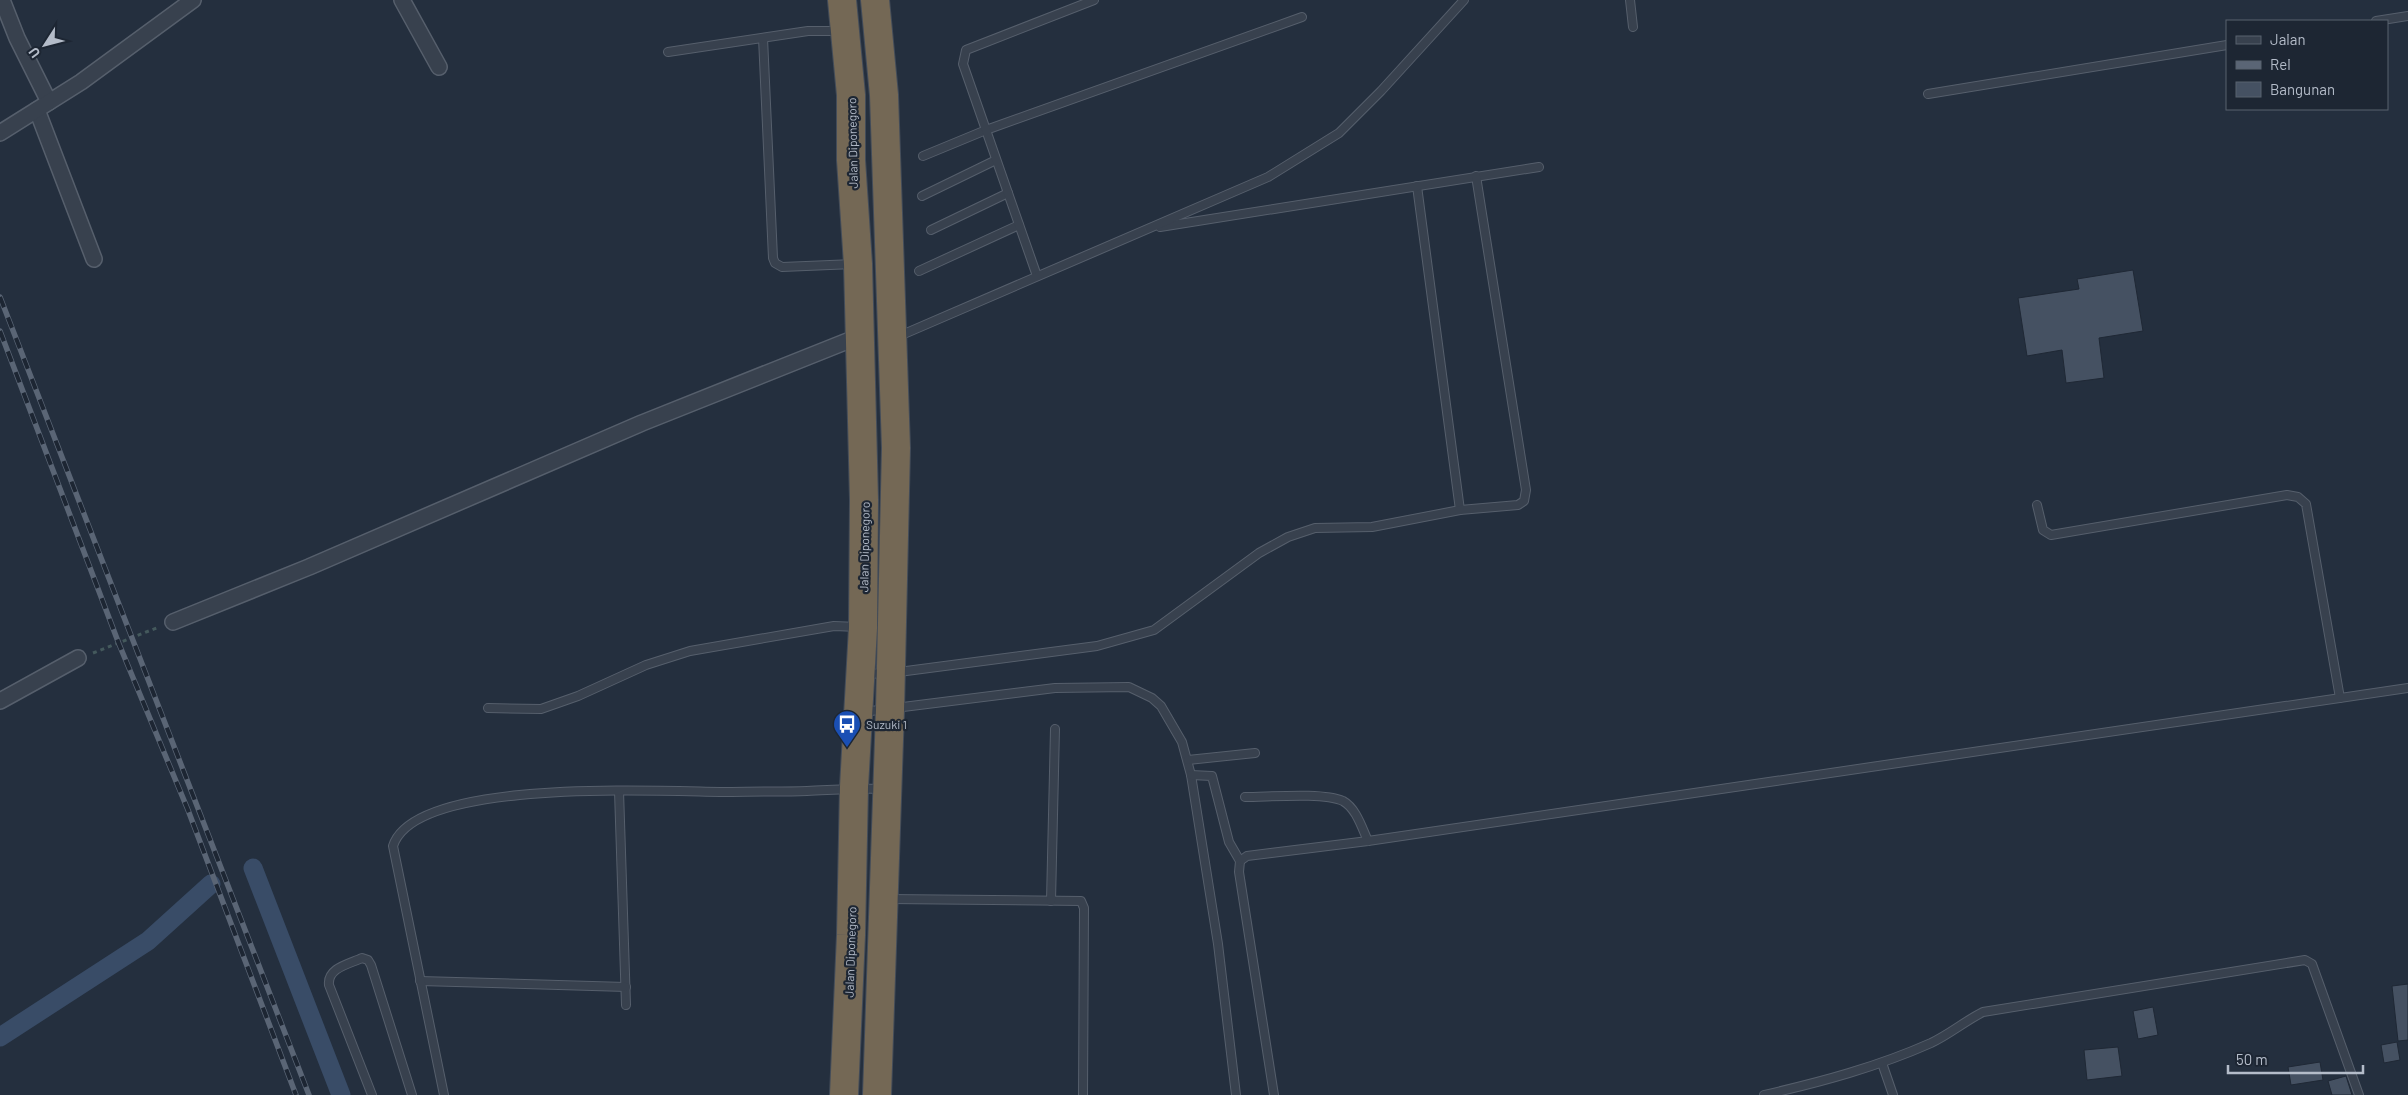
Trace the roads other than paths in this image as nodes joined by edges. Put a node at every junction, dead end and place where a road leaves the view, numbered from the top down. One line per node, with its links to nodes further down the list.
1 (2, 0): 21 (street)
2 (193, 0): 21 (street)
3 (402, 0): 17 (street)
4 (842, 0): 13 (highway, Jalan Diponegoro)
5 (875, 0): 20 (highway)
6 (1094, 0): 22 (lane)
7 (1464, 0): 32 (lane)
8 (1630, 0): 12 (lane)
9 (2408, 16): 11 (lane)
10 (1302, 17): 22 (lane)
11 (2382, 20)
12 (1633, 27)
13 (845, 31): 14 (lane); 18 (highway, Jalan Diponegoro)
14 (763, 38): 16 (lane); 35 (lane)
15 (2226, 46): 19 (lane)
16 (668, 52)
17 (439, 67)
18 (851, 94): 20 (highway); 35 (highway, Jalan Diponegoro)
19 (1928, 94)
20 (884, 95): 39 (highway)
21 (43, 106): 23 (street); 34 (street)
22 (986, 130): 24 (lane); 25 (lane)
23 (0, 133)
24 (923, 156)
25 (996, 160): 29 (lane); 30 (lane)
26 (1538, 167): 27 (lane)
27 (1476, 176): 28 (lane); 41 (lane)
28 (1418, 186): 32 (lane); 41 (lane)
29 (1008, 193): 31 (lane); 33 (lane)
30 (922, 196)
31 (1019, 225): 36 (lane); 37 (lane)
32 (1148, 229): 37 (lane)
33 (931, 230)
34 (94, 259)
35 (858, 264): 38 (highway, Jalan Diponegoro)
36 (920, 271)
37 (1037, 276): 39 (lane)
38 (860, 336): 42 (street); 43 (highway, Jalan Diponegoro)
39 (894, 339): 45 (highway)
40 (2037, 505): 48 (lane)
41 (1460, 510): 45 (lane)
42 (173, 622)
43 (863, 628): 46 (highway, Jalan Diponegoro); 50 (lane)
44 (78, 658): 49 (street)
45 (891, 673): 46 (lane); 51 (highway)
46 (860, 674): 52 (highway, Jalan Diponegoro)
47 (2408, 688): 48 (lane)
48 (2340, 698): 61 (lane)
49 (0, 701)
50 (488, 708)
51 (890, 710): 52 (lane); 55 (lane); 58 (highway)
52 (858, 712): 57 (highway, Jalan Diponegoro)
53 (1055, 729): 64 (lane)
54 (1255, 753): 55 (lane)
55 (1188, 760): 56 (lane)
56 (1191, 775): 62 (lane); 75 (lane)
57 (854, 787): 58 (lane); 59 (lane); 72 (highway, Jalan Diponegoro)
58 (887, 789): 63 (highway)
59 (619, 791): 65 (lane); 66 (lane)
60 (1245, 797): 61 (lane)
61 (1368, 840): 62 (lane)
62 (1240, 861): 76 (lane)
63 (882, 898): 64 (lane); 73 (highway)
64 (1051, 900): 74 (lane)
65 (420, 981): 66 (lane); 71 (lane)
66 (626, 987): 67 (lane)
67 (626, 1005)
68 (1882, 1063): 77 (lane); 78 (lane); 79 (lane)
69 (372, 1095): 70 (lane)
70 (412, 1095)
71 (444, 1095)
72 (844, 1095)
73 (877, 1095)
74 (1083, 1095)
75 (1236, 1095)
76 (1274, 1095)
77 (1764, 1095)
78 (1893, 1095)
79 (2359, 1095)

